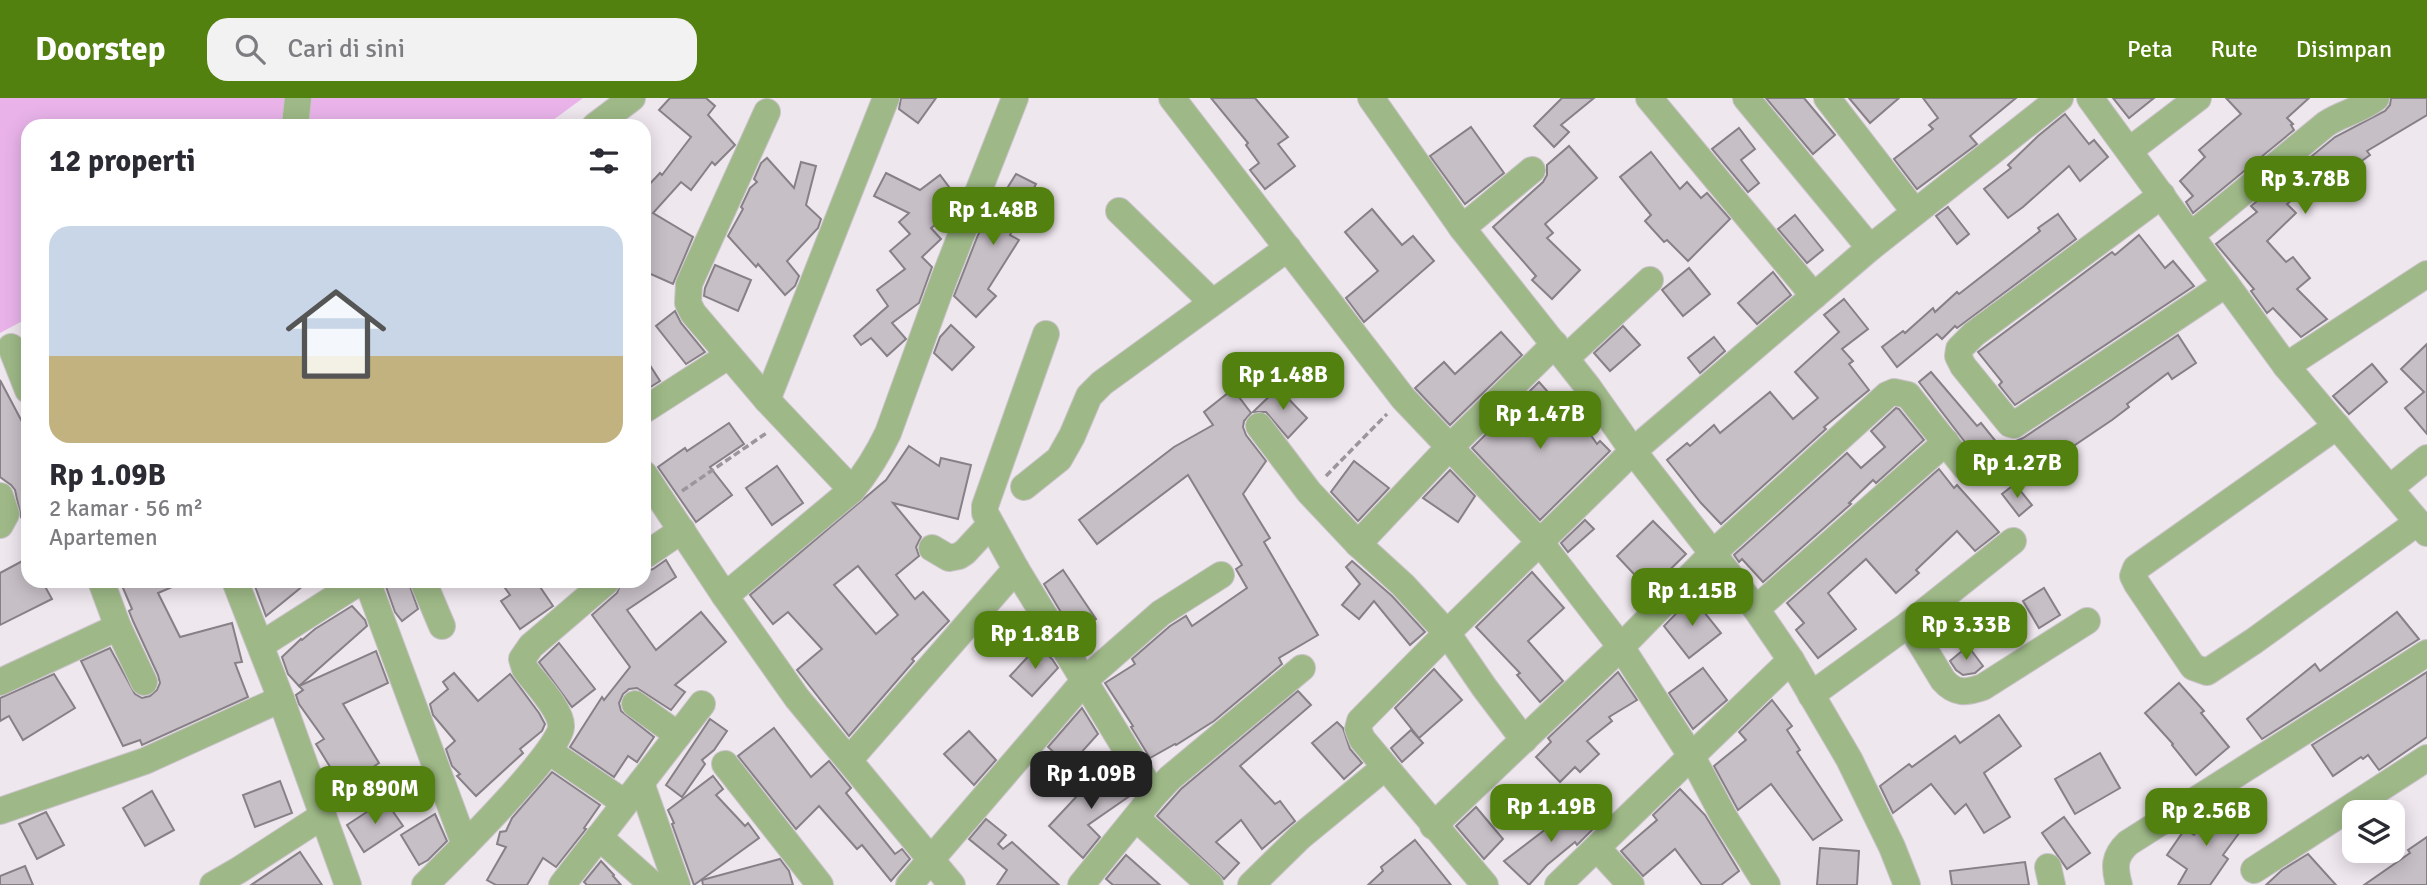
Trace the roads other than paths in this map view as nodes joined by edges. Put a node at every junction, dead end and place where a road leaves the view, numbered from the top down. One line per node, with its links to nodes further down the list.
1 (298, 98): 15 (street)
2 (632, 98): 16 (street)
3 (886, 98): 37 (street)
4 (1015, 98): 49 (street)
5 (1172, 98): 24 (street)
6 (1371, 98): 22 (street)
7 (1649, 98): 29 (street)
8 (1746, 98): 25 (street)
9 (1827, 98): 21 (street)
10 (2060, 98): 21 (street)
11 (2090, 98): 17 (street)
12 (2198, 98): 17 (street)
13 (2376, 98): 23 (street)
14 (767, 112): 34 (street)
15 (296, 119)
16 (604, 119)
17 (2130, 150): 19 (street)
18 (1532, 170): 22 (street)
19 (2162, 195): 23 (street); 28 (street)
20 (1119, 211): 30 (street)
21 (1915, 212): 25 (street)
22 (1462, 228): 33 (street)
23 (2190, 235): 28 (street)
24 (1288, 248): 30 (street); 42 (street)
25 (1870, 248): 29 (street)
26 (2427, 274): 35 (street)
27 (1650, 280): 33 (street)
28 (2226, 284): 35 (street)
29 (1814, 296): 43 (street)
30 (1212, 302): 47 (street)
31 (1046, 334): 52 (street)
32 (13, 346): 36 (street)
33 (1560, 351): 42 (street); 43 (street)
34 (728, 356): 37 (street); 38 (street)
35 (2286, 366): 40 (street)
36 (21, 369)
37 (767, 400): 49 (street)
38 (651, 406)
39 (1259, 426): 57 (street)
40 (2337, 426): 48 (street); 53 (street)
41 (1946, 442): 45 (street); 60 (street); 70 (street)
42 (1450, 449): 56 (street); 57 (street)
43 (1633, 451): 56 (street); 60 (street)
44 (2427, 458): 48 (street)
45 (1965, 467)
46 (651, 485): 54 (street)
47 (1024, 487)
48 (2390, 488): 53 (street)
49 (852, 490): 69 (street)
50 (0, 496): 51 (street)
51 (0, 525)
52 (990, 525): 58 (street); 61 (street)
53 (2422, 528)
54 (681, 530): 59 (street); 69 (street)
55 (2013, 541): 72 (street)
56 (1540, 542): 75 (street); 77 (street)
57 (1358, 544): 75 (street)
58 (932, 548)
59 (651, 551)
60 (1713, 553): 70 (street); 77 (street)
61 (1016, 569): 81 (street); 93 (street)
62 (1221, 575): 81 (street)
63 (104, 588): 74 (street)
64 (238, 588): 76 (street)
65 (350, 588): 76 (street)
66 (370, 588): 103 (street)
67 (426, 588): 73 (street)
68 (599, 588): 90 (street)
69 (725, 596): 93 (street)
70 (1756, 609): 79 (street)
71 (2087, 621): 72 (street)
72 (1909, 624): 84 (street)
73 (442, 626)
74 (118, 627): 82 (street); 83 (street)
75 (1447, 633): 89 (street); 95 (street)
76 (261, 645): 85 (street)
77 (1621, 648): 89 (street); 91 (street)
78 (2427, 653): 124 (street)
79 (1791, 660): 84 (street); 91 (street)
80 (1303, 668): 97 (street)
81 (1084, 681): 97 (street); 105 (street)
82 (0, 682)
83 (144, 682)
84 (1811, 695): 123 (street)
85 (281, 699): 98 (street); 99 (street)
86 (635, 704): 88 (street)
87 (702, 704): 88 (street)
88 (678, 735): 96 (street)
89 (1524, 740): 101 (street)
90 (550, 752): 96 (street); 103 (street)
91 (1692, 758): 104 (street); 122 (street)
92 (2427, 758): 106 (street)
93 (849, 760): 105 (street)
94 (725, 764): 114 (street)
95 (1384, 768): 101 (street); 119 (street)
96 (633, 793): 102 (street); 113 (street)
97 (1154, 794): 100 (street)
98 (0, 811)
99 (321, 817): 108 (street); 109 (street)
100 (1136, 818): 117 (street); 118 (street)
101 (1433, 826): 107 (street)
102 (599, 837): 111 (street); 112 (street)
103 (465, 845): 110 (street)
104 (1597, 848): 120 (street); 121 (street)
105 (932, 860): 115 (street); 116 (street)
106 (2254, 870)
107 (1470, 880)
108 (213, 885)
109 (348, 885)
110 (425, 885)
111 (562, 885)
112 (653, 885)
113 (677, 885)
114 (820, 885)
115 (909, 885)
116 (952, 885)
117 (1081, 885)
118 (1210, 885)
119 (1251, 885)
120 (1558, 885)
121 (1631, 885)
122 (1767, 885)
123 (1907, 885)
124 (2119, 885)

